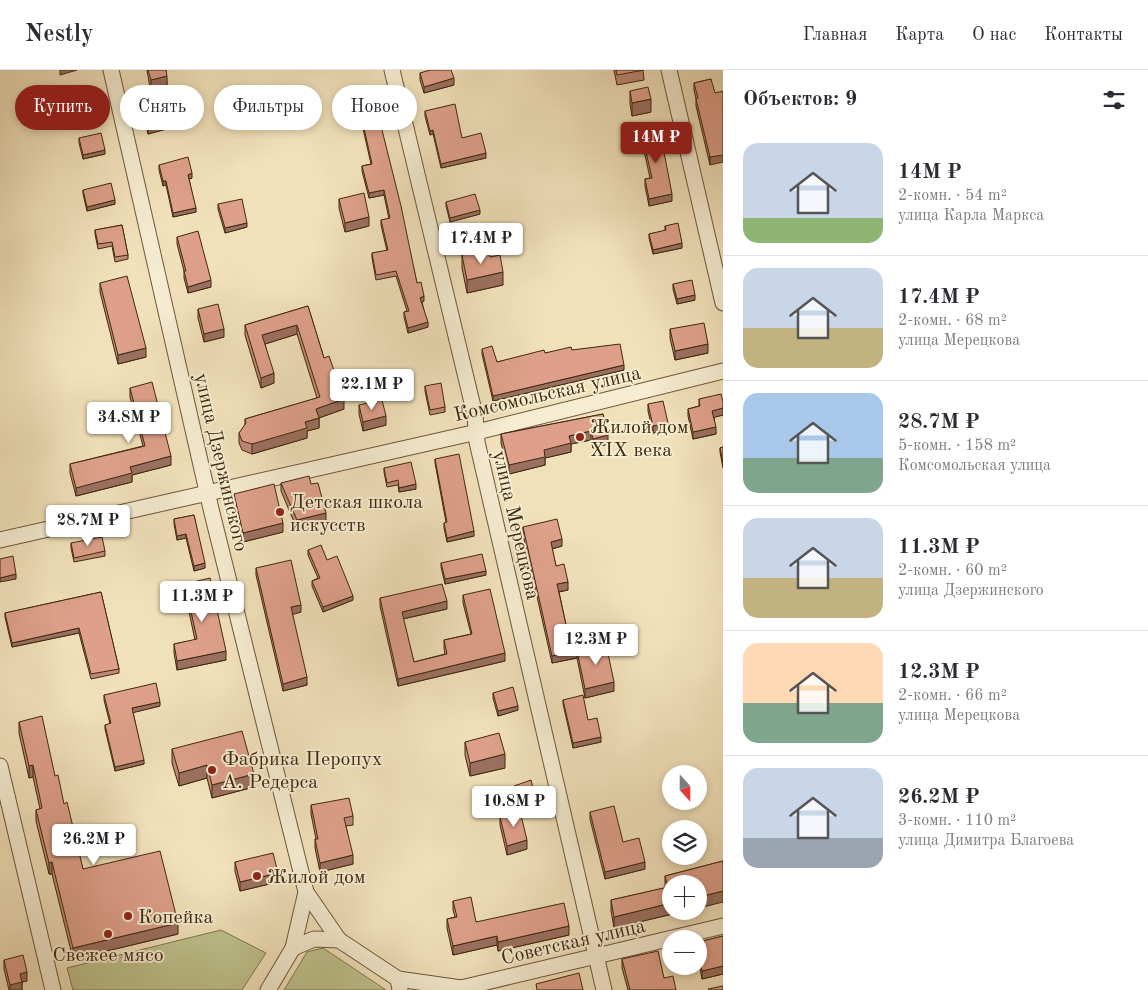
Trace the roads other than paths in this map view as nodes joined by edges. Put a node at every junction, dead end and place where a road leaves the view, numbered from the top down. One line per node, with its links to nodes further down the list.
1 (111, 70): 7 (street, улица Дзержинского)
2 (392, 70): 6 (street, улица Мерецкова)
3 (669, 70): 4 (street)
4 (723, 303)
5 (723, 371): 6 (street, Комсомольская улица)
6 (477, 432): 7 (street, Комсомольская улица); 14 (street, улица Мерецкова)
7 (208, 493): 8 (street, Комсомольская улица); 10 (street, улица Дзержинского)
8 (0, 540)
9 (0, 766): 17 (street)
10 (306, 892): 12 (street, улица Дзержинского); 13 (street, улица Дзержинского)
11 (723, 926): 14 (street, Советская улица)
12 (339, 940): 13 (street); 15 (street)
13 (294, 948): 18 (street, улица Дзержинского)
14 (596, 956): 16 (street, Советская улица); 19 (street, улица Мерецкова)
15 (399, 984): 16 (street, Советская улица)
16 (459, 989)
17 (52, 990)
18 (268, 990)
19 (604, 990)

